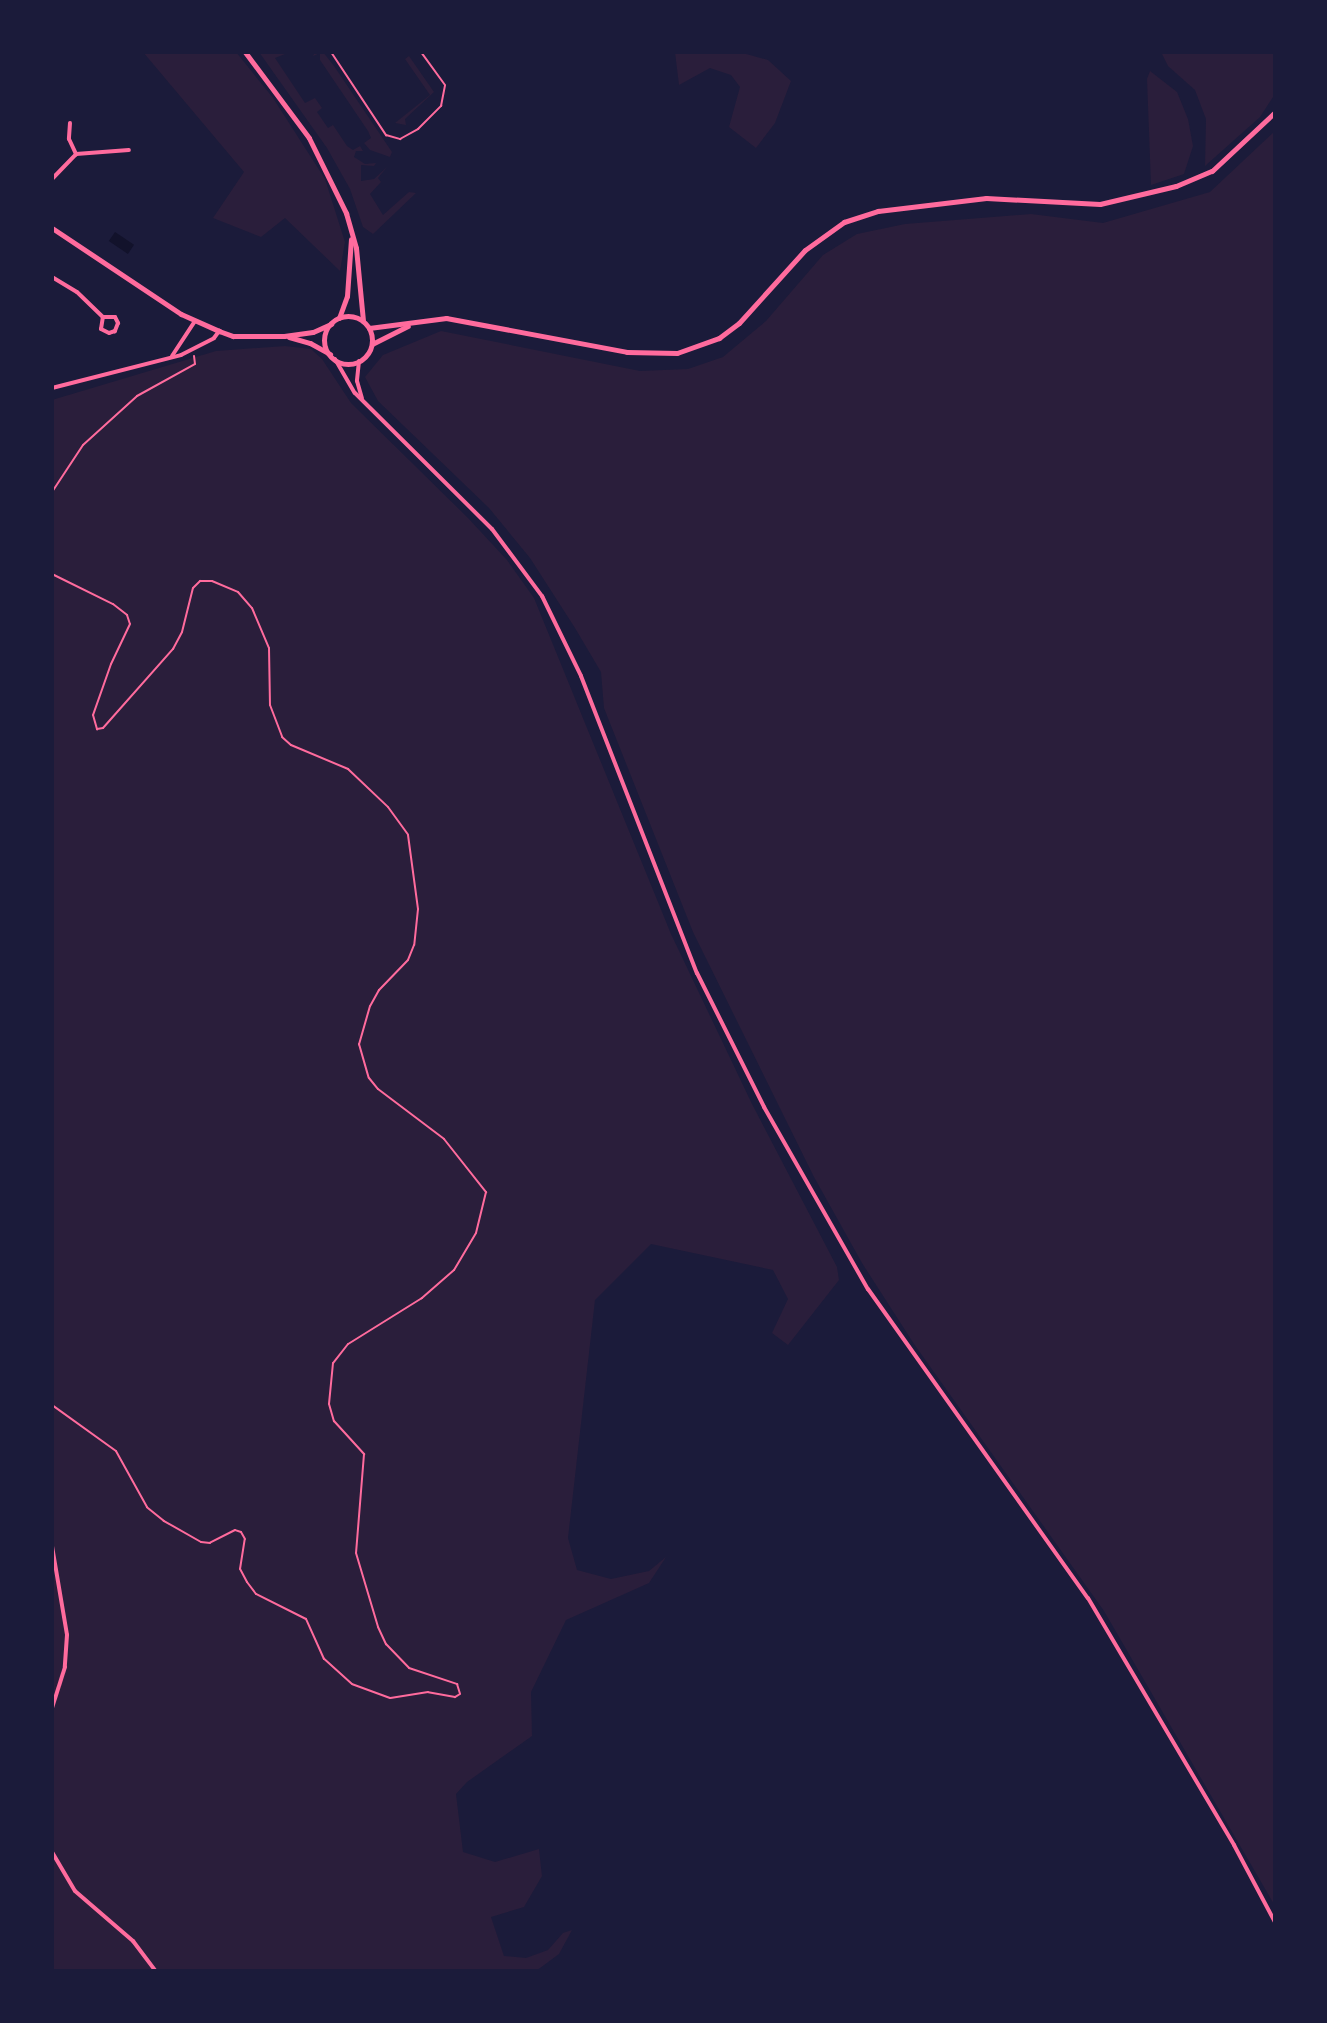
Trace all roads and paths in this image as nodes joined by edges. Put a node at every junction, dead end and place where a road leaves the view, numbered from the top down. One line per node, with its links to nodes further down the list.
1 (245, 52): 10 (main road)
2 (331, 52): 3 (lane)
3 (421, 52)
4 (1275, 112): 16 (main road)
5 (70, 123): 7 (street)
6 (129, 150): 7 (street)
7 (76, 154): 8 (street)
8 (52, 179)
9 (52, 228): 14 (main road)
10 (351, 230): 13 (main road); 15 (main road)
11 (52, 277): 12 (street)
12 (103, 317): 12 (street)
13 (339, 318): 15 (main road); 17 (main road)
14 (195, 321): 19 (main road); 23 (street)
15 (363, 321): 18 (main road)
16 (412, 323): 18 (main road); 21 (main road)
17 (331, 324): 20 (main road); 24 (main road)
18 (369, 328): 21 (main road)
19 (219, 331): 20 (main road); 22 (street)
20 (284, 336): 24 (main road)
21 (372, 344): 25 (main road)
22 (192, 351): 23 (street); 28 (path)
23 (172, 356): 26 (street)
24 (332, 357): 25 (main road); 27 (street)
25 (359, 361): 27 (street)
26 (52, 388)
27 (363, 400): 34 (street)
28 (52, 492)
29 (52, 574): 30 (path)
30 (52, 1405)
31 (52, 1546): 32 (street)
32 (52, 1708)
33 (52, 1852): 35 (street)
34 (1275, 1922)
35 (156, 1971)

